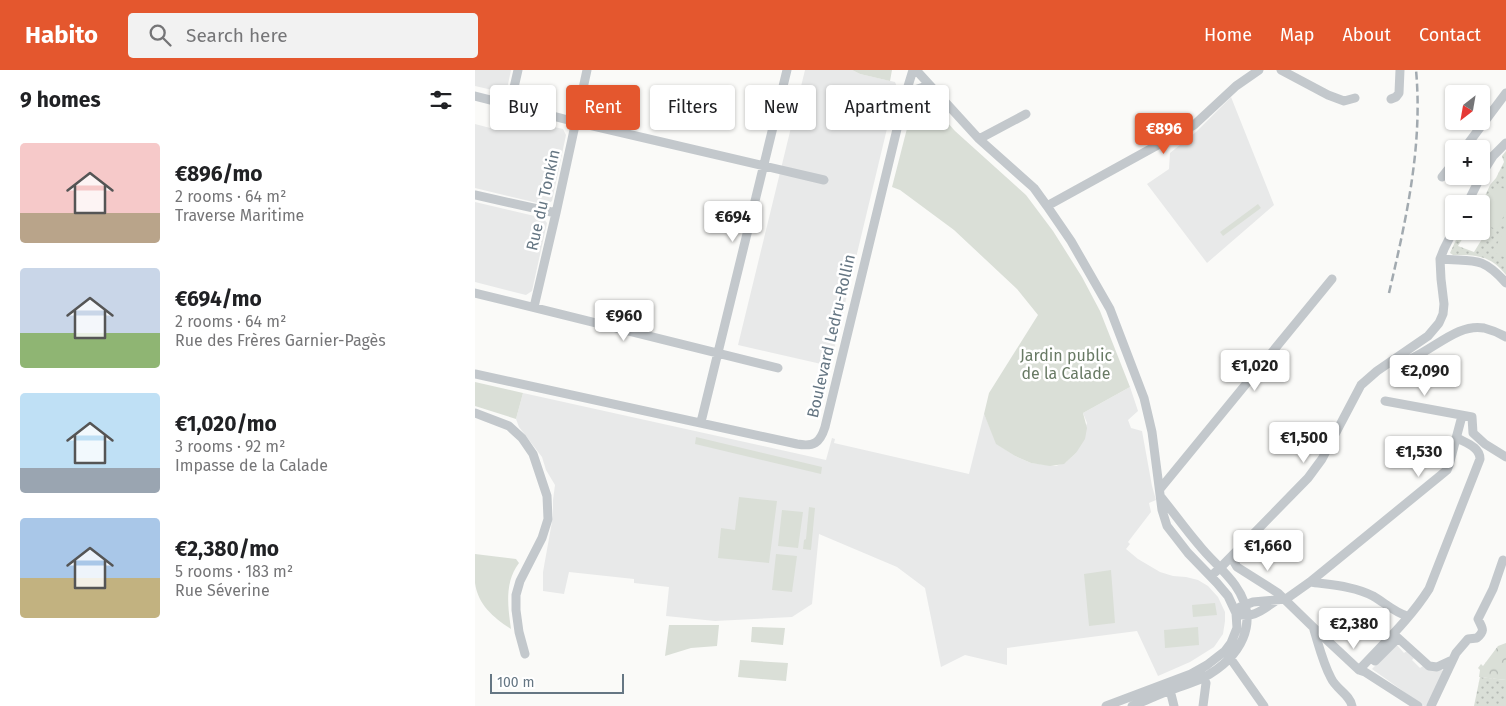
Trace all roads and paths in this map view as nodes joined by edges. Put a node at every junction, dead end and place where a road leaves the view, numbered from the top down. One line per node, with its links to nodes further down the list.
1 (518, 70): 8 (street)
2 (587, 70): 9 (street, Rue du Tonkin)
3 (787, 70): 26 (street)
4 (914, 70): 10 (street, Boulevard Ledru-Rollin); 11 (street)
5 (1259, 70): 31 (street)
6 (1281, 70): 14 (street)
7 (1400, 70): 15 (street)
8 (514, 85)
9 (584, 85)
10 (909, 85)
11 (930, 85)
12 (1506, 93): 23 (street)
13 (475, 96): 16 (street)
14 (1355, 98)
15 (1391, 98)
16 (490, 100)
17 (949, 106): 22 (street)
18 (1026, 114): 22 (street)
19 (574, 130): 32 (street, Rue du Tonkin)
20 (610, 130): 26 (street)
21 (897, 130): 47 (street, Boulevard Ledru-Rollin)
22 (979, 139): 31 (street)
23 (1471, 140)
24 (1506, 143): 25 (street)
25 (1490, 161)
26 (764, 166): 29 (street); 40 (street)
27 (1445, 173): 28 (street)
28 (1442, 177)
29 (824, 180)
30 (475, 195): 32 (street)
31 (1047, 206): 50 (street)
32 (556, 213): 38 (street, Rue du Tonkin)
33 (1448, 240): 34 (street)
34 (1440, 259): 36 (street); 41 (street)
35 (1332, 279): 50 (street)
36 (1506, 283)
37 (475, 293): 38 (street)
38 (534, 307): 40 (street)
39 (1506, 337): 41 (street)
40 (719, 353): 42 (street); 47 (street)
41 (1389, 364): 51 (street)
42 (778, 368)
43 (475, 374): 47 (street, Boulevard Ledru-Rollin)
44 (1385, 402): 46 (street)
45 (475, 413): 62 (street)
46 (1461, 416): 48 (street); 49 (street)
47 (701, 422)
48 (1457, 438): 55 (street); 59 (street)
49 (1506, 457)
50 (1161, 493): 53 (street); 54 (street)
51 (1233, 555): 53 (street); 56 (street)
52 (1503, 560): 64 (street)
53 (1221, 567): 54 (street); 57 (street)
54 (1211, 576): 58 (street)
55 (1310, 582): 56 (street); 59 (street)
56 (1281, 600): 57 (street); 60 (street); 61 (street)
57 (1245, 604): 58 (street); 60 (street)
58 (1237, 613): 60 (street); 63 (street)
59 (1407, 616): 65 (street)
60 (1247, 617): 63 (street)
61 (1314, 628): 65 (street); 73 (street)
62 (525, 654)
63 (1228, 654): 66 (street); 72 (street)
64 (1452, 660): 65 (street); 75 (street)
65 (1362, 671): 74 (street)
66 (1201, 674): 67 (street); 68 (street); 71 (street)
67 (1170, 690): 69 (street); 70 (street)
68 (1106, 706)
69 (1132, 706)
70 (1174, 706)
71 (1203, 706)
72 (1264, 706)
73 (1352, 706)
74 (1418, 706)
75 (1431, 706)

